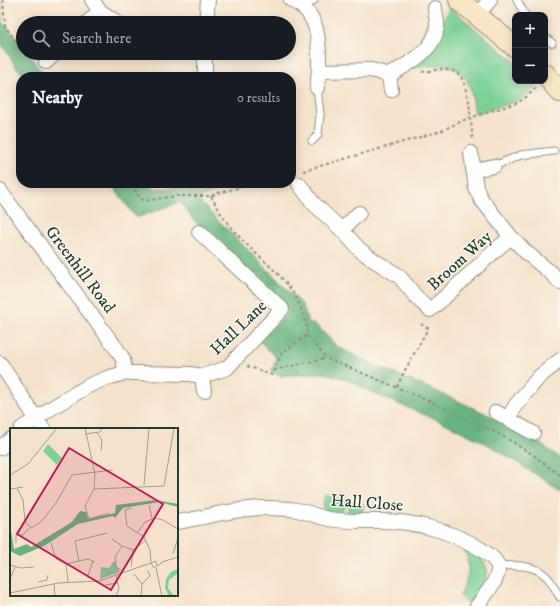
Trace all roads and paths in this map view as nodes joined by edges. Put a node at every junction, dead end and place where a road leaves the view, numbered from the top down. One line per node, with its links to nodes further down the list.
1 (3, 0): 16 (path)
2 (208, 0): 14 (street)
3 (291, 0): 7 (street)
4 (459, 0): 11 (street)
5 (490, 0): 11 (street)
6 (517, 0): 10 (lane)
7 (309, 4): 21 (street)
8 (96, 6): 12 (street); 13 (street)
9 (435, 8): 20 (street)
10 (523, 12)
11 (477, 15): 18 (street)
12 (91, 16)
13 (109, 16)
14 (207, 16)
15 (548, 40): 17 (lane)
16 (16, 41)
17 (552, 43)
18 (512, 44)
19 (205, 60): 22 (street)
20 (404, 66): 23 (street); 29 (path)
21 (319, 71): 23 (street); 26 (street)
22 (205, 72)
23 (389, 75): 27 (street)
24 (538, 84): 29 (path)
25 (546, 84): 28 (street)
26 (317, 88): 30 (lane)
27 (391, 90)
28 (560, 92)
29 (471, 117): 32 (path); 35 (path)
30 (312, 140)
31 (554, 151): 33 (lane)
32 (471, 153): 34 (street)
33 (494, 166): 34 (street)
34 (474, 170): 43 (street)
35 (300, 178): 41 (street)
36 (135, 188): 39 (path)
37 (238, 188): 39 (path)
38 (0, 191): 52 (street, Greenhill Road)
39 (211, 196): 46 (path)
40 (359, 213): 41 (street)
41 (342, 230): 43 (street, Broom Way)
42 (199, 232): 50 (street, Hall Lane)
43 (511, 237): 44 (street)
44 (560, 282)
45 (421, 324): 54 (path)
46 (307, 335): 47 (path); 51 (path)
47 (326, 358): 51 (path); 54 (path)
48 (560, 360): 58 (street)
49 (0, 363): 56 (street)
50 (227, 368): 51 (path); 53 (street, Hall Lane)
51 (274, 370)
52 (125, 373): 53 (street, Hall Lane); 56 (street, Hall Lane)
53 (202, 376): 55 (street, Hall Lane)
54 (397, 387): 61 (path)
55 (204, 391)
56 (39, 424): 57 (street, Hall Lane)
57 (25, 428)
58 (533, 433)
59 (10, 439): 60 (street)
60 (0, 448)
61 (560, 475)
62 (178, 522): 63 (street, Hall Close)
63 (498, 566): 64 (lane); 65 (street)
64 (560, 597)
65 (477, 606)

